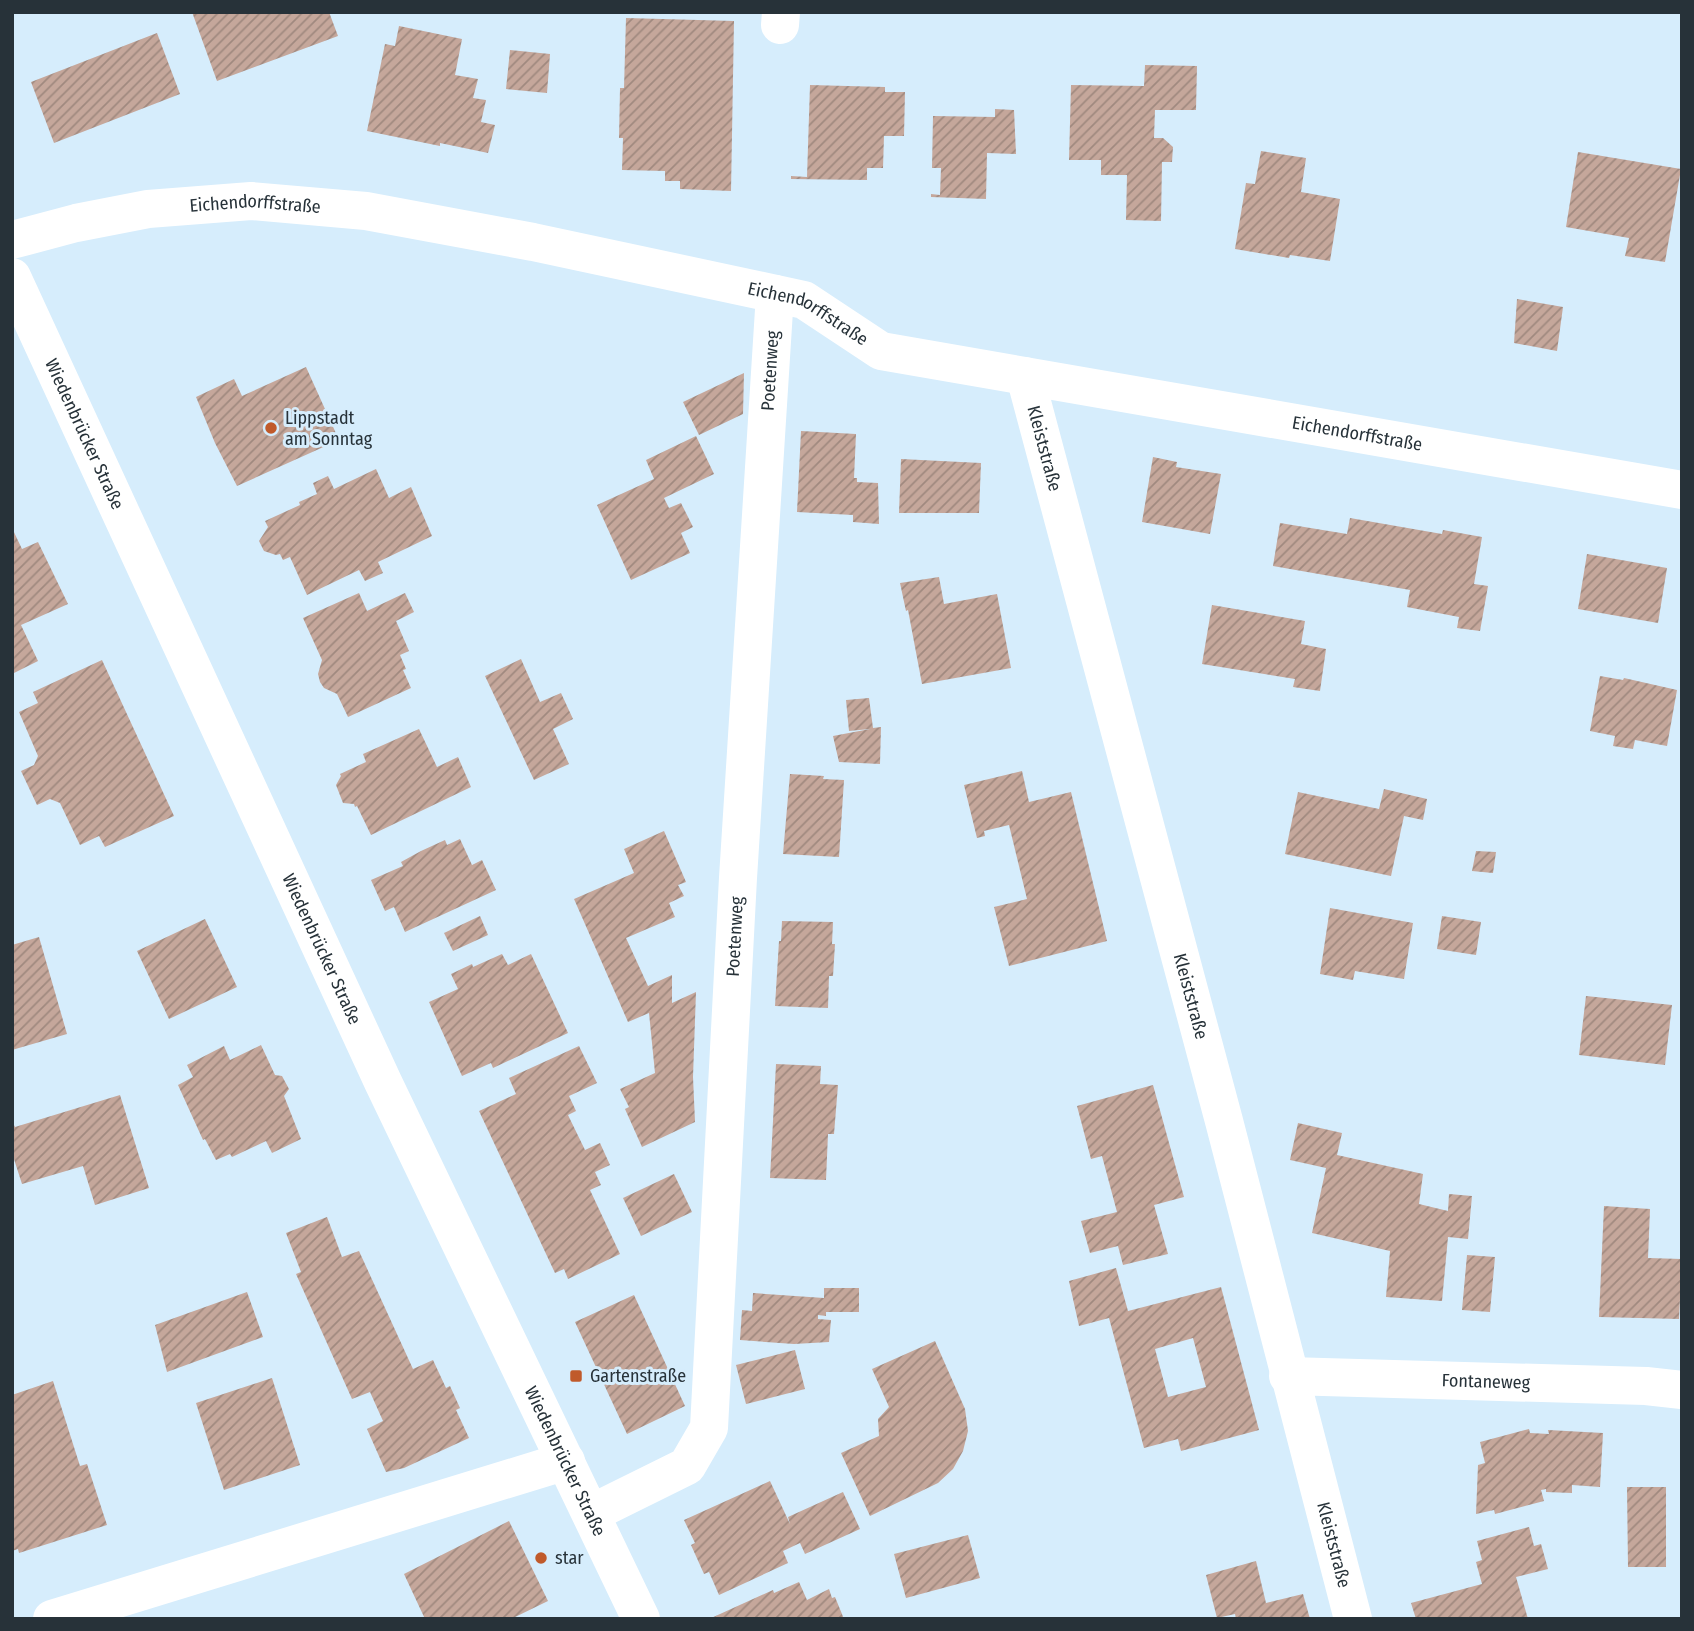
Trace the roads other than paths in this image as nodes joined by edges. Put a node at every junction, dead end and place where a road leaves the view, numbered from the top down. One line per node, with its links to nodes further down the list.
1 (12, 240): 3 (street, Eichendorffstraße)
2 (12, 277): 8 (street, Wiedenbrücker Straße)
3 (775, 294): 4 (street, Eichendorffstraße); 9 (street, Poetenweg)
4 (1025, 376): 5 (street, Eichendorffstraße); 6 (street, Kleiststraße)
5 (1682, 490)
6 (1288, 1376): 7 (street, Fontaneweg); 12 (street, Kleiststraße)
7 (1682, 1390)
8 (566, 1461): 9 (street, Wiedenbrücker Straße); 10 (street)
9 (592, 1513): 11 (street, Wiedenbrücker Straße)
10 (52, 1619)
11 (641, 1619)
12 (1353, 1619)

